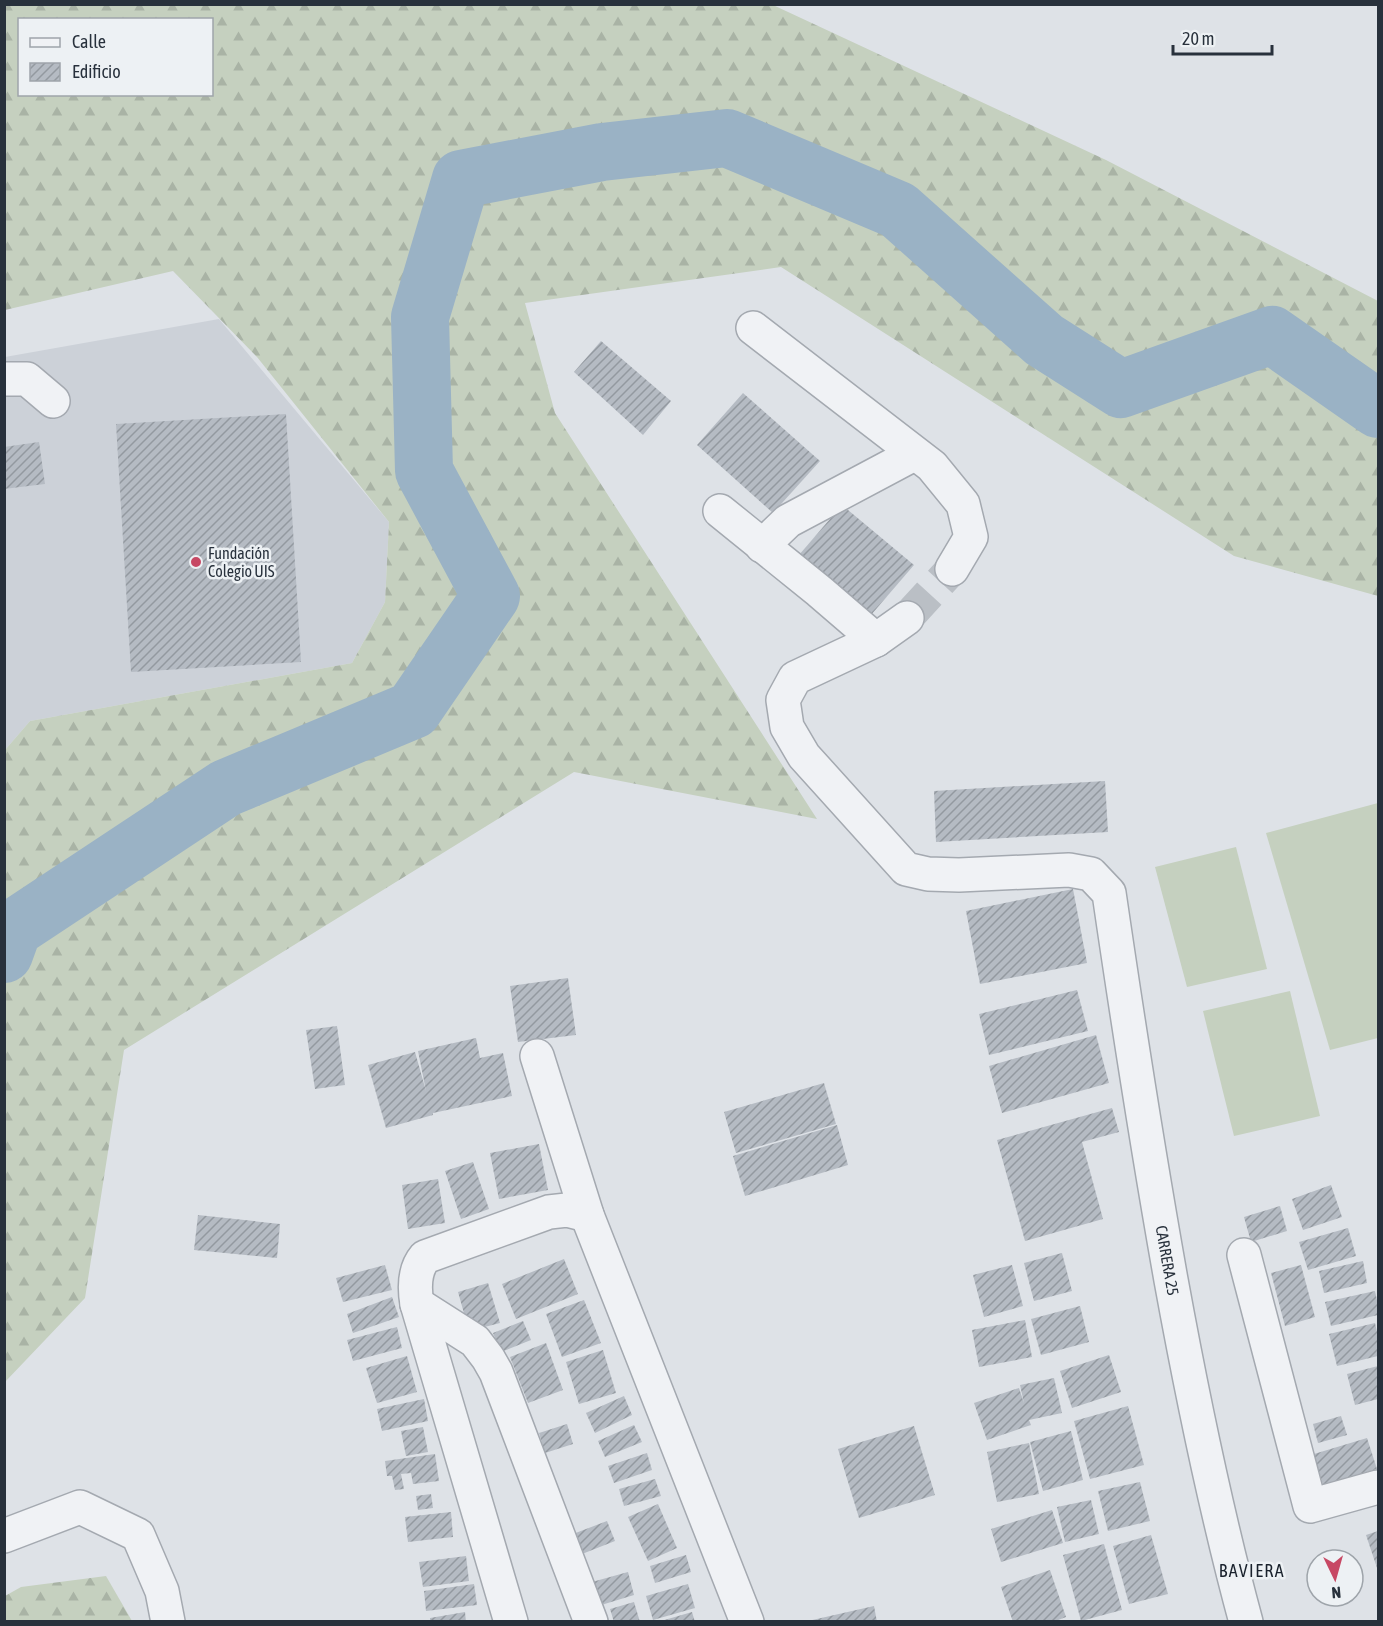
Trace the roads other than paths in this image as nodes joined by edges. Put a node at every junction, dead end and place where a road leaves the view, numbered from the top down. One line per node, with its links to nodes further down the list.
1 (753, 328): 4 (street)
2 (4, 379): 3 (street)
3 (53, 401)
4 (914, 454): 6 (street); 7 (street)
5 (720, 511): 6 (street)
6 (762, 546): 9 (street)
7 (952, 569)
8 (908, 618): 9 (street)
9 (876, 640): 20 (street, CARRERA 25)
10 (537, 1056): 11 (street)
11 (587, 1215): 13 (street); 19 (street)
12 (1244, 1255): 14 (street)
13 (417, 1304): 17 (street); 18 (street)
14 (1378, 1487)
15 (4, 1536): 16 (street)
16 (168, 1622)
17 (510, 1622)
18 (591, 1622)
19 (747, 1622)
20 (1246, 1622)

